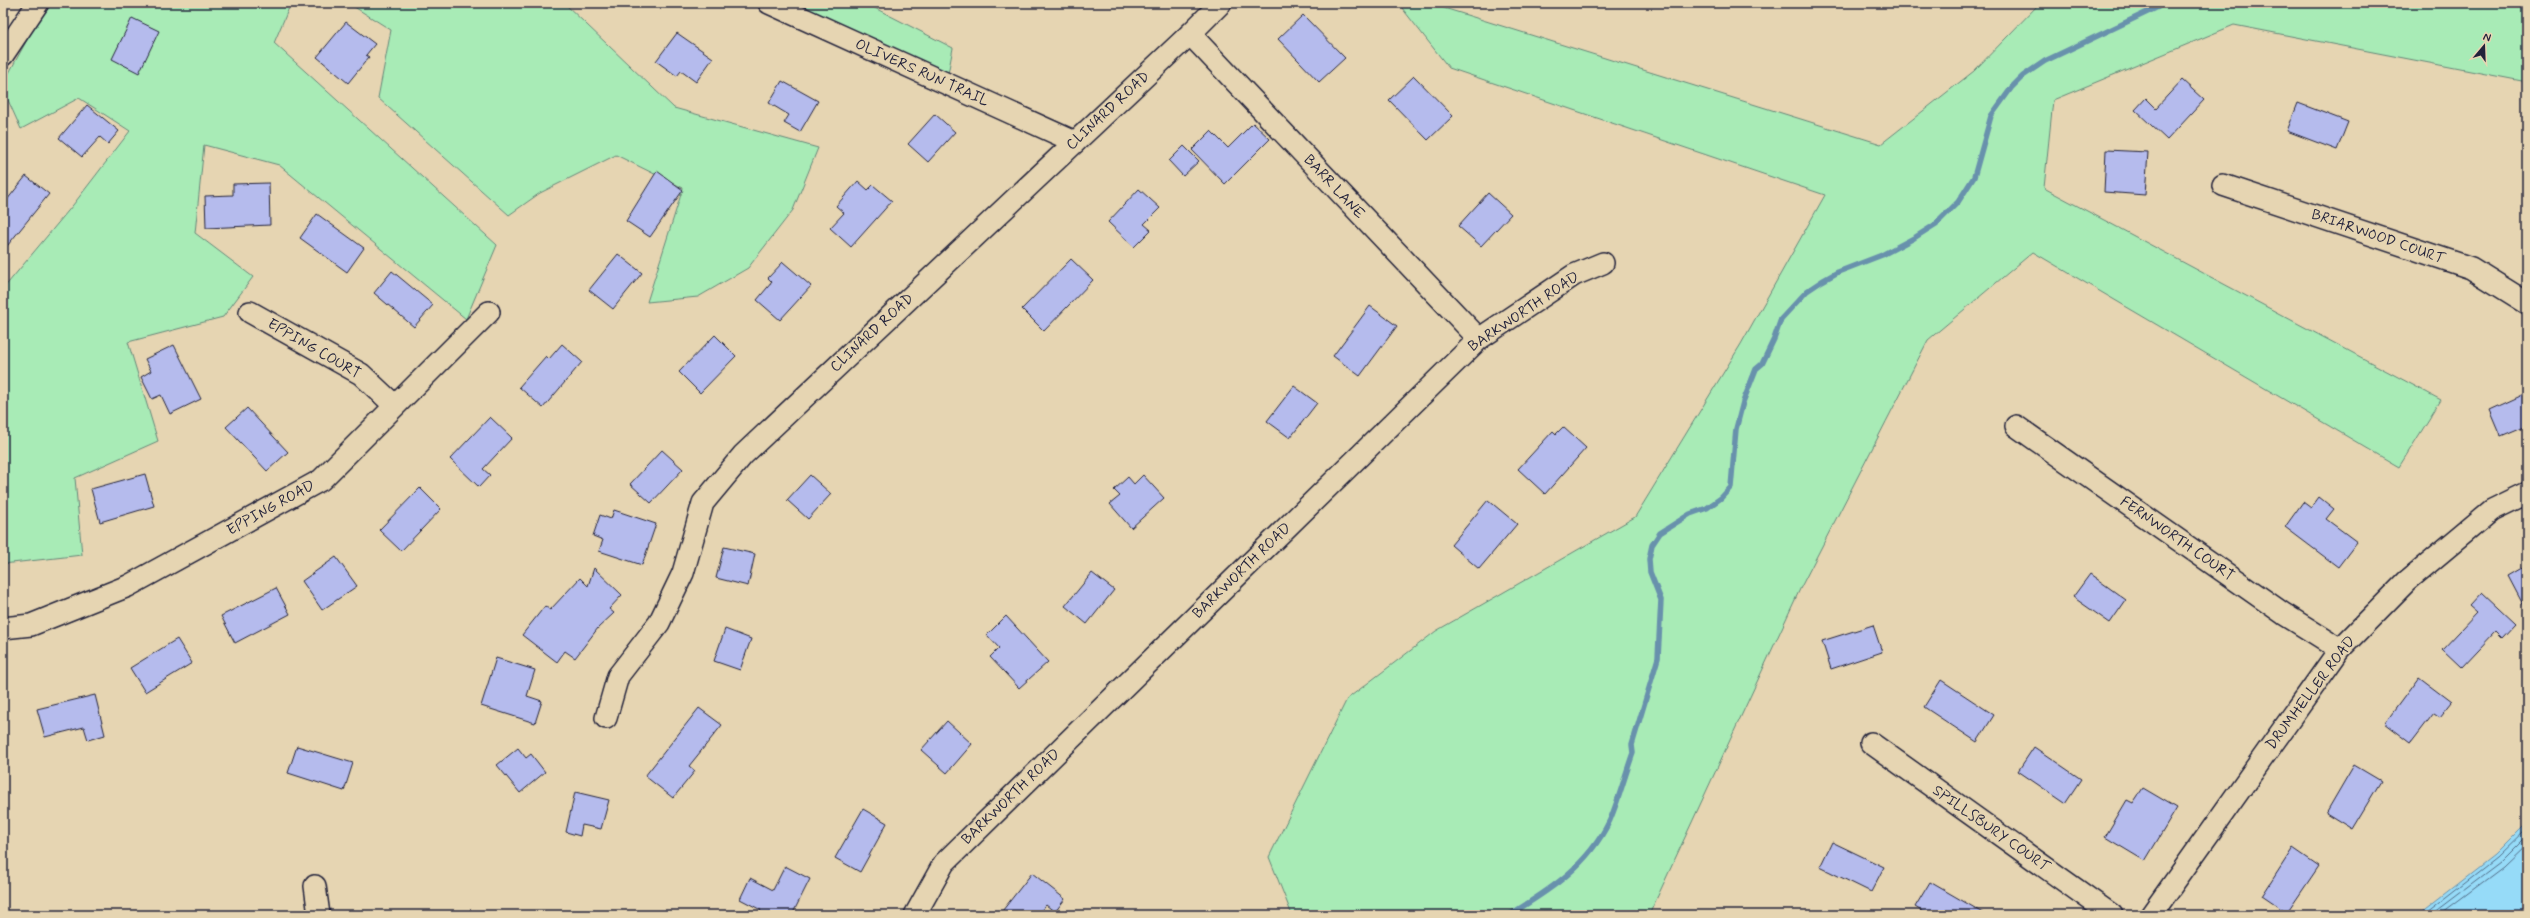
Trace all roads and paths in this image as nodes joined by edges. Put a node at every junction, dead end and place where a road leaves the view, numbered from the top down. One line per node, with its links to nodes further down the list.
1 (38, 3): 5 (street)
2 (769, 3): 6 (street, OLIVERS RUN TRAIL)
3 (1221, 3): 4 (street, CLINARD ROAD)
4 (1190, 34): 6 (street, CLINARD ROAD); 12 (street, BARR LANE)
5 (3, 55)
6 (1075, 142): 18 (street, CLINARD ROAD)
7 (2223, 185): 9 (street, BRIARWOOD COURT)
8 (1603, 263): 12 (street, BARKWORTH ROAD)
9 (2527, 303)
10 (250, 312): 13 (street, EPPING COURT)
11 (489, 312): 13 (street, EPPING ROAD)
12 (1478, 340): 22 (street, BARKWORTH ROAD)
13 (394, 405): 16 (street, EPPING ROAD)
14 (2016, 426): 17 (street, FERNWORTH COURT)
15 (2527, 493): 17 (street, DRUMHELLER ROAD)
16 (3, 628)
17 (2340, 649): 24 (street, DRUMHELLER ROAD)
18 (606, 718)
19 (1871, 743): 23 (street, SPILLSBURY COURT)
20 (315, 886): 21 (street)
21 (319, 915)
22 (915, 915)
23 (2112, 915)
24 (2150, 915)

